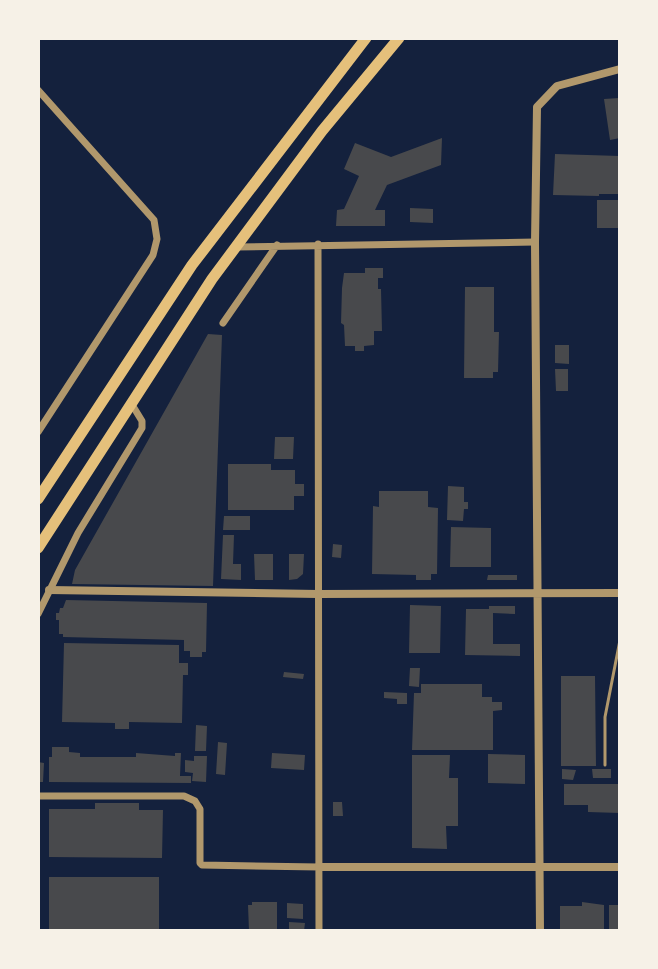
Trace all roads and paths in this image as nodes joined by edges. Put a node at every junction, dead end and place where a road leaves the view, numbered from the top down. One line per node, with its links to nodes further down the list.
1 (366, 38): 12 (highway)
2 (399, 38): 8 (highway)
3 (620, 69): 5 (street)
4 (38, 90): 11 (street)
5 (535, 242): 6 (street); 15 (street)
6 (318, 244): 7 (street); 17 (street)
7 (277, 245): 8 (street); 9 (street)
8 (236, 247): 10 (highway)
9 (223, 323)
10 (130, 402): 13 (highway); 14 (street)
11 (38, 432)
12 (38, 499)
13 (38, 548)
14 (49, 590): 17 (street); 18 (street)
15 (538, 593): 16 (street); 17 (street); 23 (street)
16 (620, 593)
17 (318, 594): 22 (street)
18 (38, 614)
19 (620, 640): 20 (lane)
20 (605, 765)
21 (38, 796): 22 (street)
22 (319, 867): 23 (street); 25 (street)
23 (539, 867): 24 (street); 26 (street)
24 (620, 867)
25 (319, 931)
26 (540, 931)

